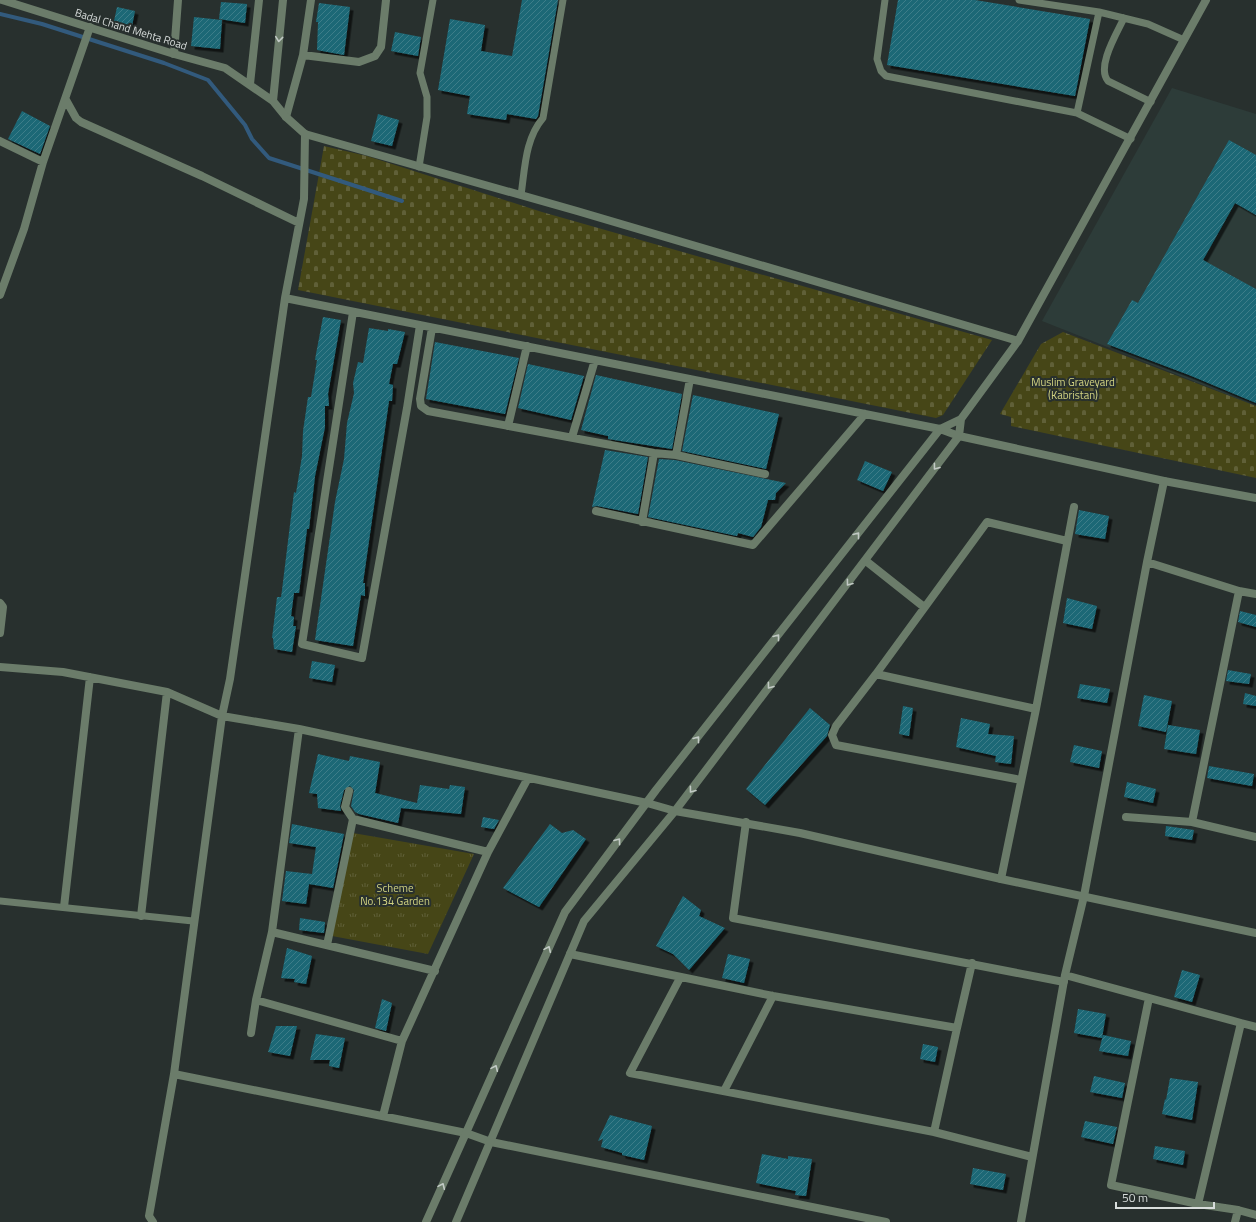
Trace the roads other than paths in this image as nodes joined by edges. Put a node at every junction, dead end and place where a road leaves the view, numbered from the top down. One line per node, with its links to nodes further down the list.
1 (2, 0): 14 (street, Badal Chand Mehta Road)
2 (178, 0): 16 (street)
3 (259, 0): 18 (street)
4 (283, 0): 20 (street, one-way to 20)
5 (311, 0): 17 (street)
6 (386, 0): 17 (street)
7 (433, 0): 28 (lane)
8 (563, 0): 29 (lane)
9 (886, 0): 22 (lane)
10 (1019, 0): 12 (lane)
11 (1206, 0): 15 (street)
12 (1099, 12): 13 (lane); 22 (lane)
13 (1124, 18): 15 (lane); 21 (lane)
14 (90, 28): 16 (street, Badal Chand Mehta Road); 19 (street)
15 (1184, 40): 21 (street)
16 (174, 54): 18 (street, Badal Chand Mehta Road)
17 (303, 54): 23 (street)
18 (250, 84): 20 (street, Badal Chand Mehta Road)
19 (66, 100): 27 (street); 30 (street)
20 (273, 101): 23 (street, Badal Chand Mehta Road)
21 (1151, 102): 25 (street)
22 (1077, 113): 25 (lane)
23 (286, 117): 24 (street, Badal Chand Mehta Road)
24 (305, 134): 28 (street); 30 (street)
25 (1131, 139): 36 (street)
26 (0, 141): 27 (street)
27 (43, 162): 31 (street)
28 (419, 167): 29 (street)
29 (521, 195): 36 (street)
30 (299, 223): 32 (street)
31 (0, 295)
32 (285, 298): 33 (street); 67 (street)
33 (353, 312): 34 (street); 34 (street)
34 (420, 325): 35 (street)
35 (432, 328): 37 (street); 42 (street)
36 (1018, 341): 41 (street)
37 (527, 346): 38 (street); 42 (street)
38 (595, 360): 39 (street); 45 (street)
39 (690, 379): 40 (street); 47 (street)
40 (865, 414): 43 (street); 53 (street)
41 (960, 419): 43 (street); 44 (street)
42 (508, 426): 45 (street)
43 (940, 429): 44 (street); 72 (street, one-way to 43)
44 (959, 436): 49 (street); 55 (street, one-way to 55)
45 (572, 437): 46 (street)
46 (654, 454): 47 (street); 53 (street)
47 (676, 455): 48 (street)
48 (765, 474)
49 (1164, 480): 50 (street); 56 (street)
50 (1256, 498)
51 (1074, 507): 54 (street)
52 (596, 511): 53 (street)
53 (642, 522)
54 (1067, 541): 60 (street); 66 (street)
55 (866, 561): 60 (street); 73 (street, one-way to 73)
56 (1147, 562): 57 (street); 81 (street)
57 (1239, 591): 58 (street); 77 (street)
58 (1256, 594)
59 (0, 603): 61 (street)
60 (924, 607): 63 (street)
61 (0, 633)
62 (0, 666): 64 (street)
63 (876, 674): 66 (street); 70 (street)
64 (90, 677): 65 (street); 83 (street)
65 (166, 692): 67 (street); 84 (street)
66 (1036, 709): 70 (street)
67 (222, 716): 68 (street); 85 (street)
68 (299, 729): 69 (street); 86 (street)
69 (528, 778): 72 (street); 79 (street)
70 (1021, 780): 80 (street)
71 (349, 791): 75 (street)
72 (647, 803): 73 (street); 106 (street, one-way to 72)
73 (675, 811): 76 (street); 89 (street)
74 (1126, 817): 77 (street)
75 (353, 819): 79 (street); 88 (street)
76 (746, 822): 80 (street); 90 (street)
77 (1192, 822): 78 (street)
78 (1256, 837)
79 (488, 852): 91 (street)
80 (1001, 879): 81 (street)
81 (1084, 896): 87 (street); 93 (street)
82 (0, 901): 83 (lane)
83 (64, 907): 84 (lane)
84 (141, 916): 85 (lane)
85 (193, 921): 102 (street)
86 (272, 932): 88 (street); 96 (street)
87 (1256, 933)
88 (327, 945): 91 (street)
89 (570, 954): 92 (street); 107 (street)
90 (972, 963): 93 (street); 99 (street)
91 (435, 971): 101 (street)
92 (680, 978): 94 (street); 103 (street)
93 (1065, 979): 95 (street); 108 (street)
94 (773, 996): 99 (street); 103 (street)
95 (1149, 998): 97 (street); 109 (street)
96 (256, 1000): 100 (street); 101 (street)
97 (1241, 1024): 98 (street); 109 (street)
98 (1256, 1027)
99 (958, 1028): 105 (street)
100 (251, 1033)
101 (402, 1041): 104 (street)
102 (174, 1074): 104 (street); 112 (street)
103 (724, 1091): 105 (street)
104 (383, 1116): 106 (street)
105 (934, 1132): 108 (street)
106 (466, 1133): 107 (street); 113 (street, one-way to 106)
107 (491, 1142): 114 (street); 115 (street)
108 (1032, 1157): 116 (street)
109 (1198, 1204): 110 (street)
110 (1238, 1210): 111 (street); 117 (street)
111 (1256, 1215)
112 (153, 1222)
113 (426, 1222)
114 (456, 1222)
115 (886, 1222)
116 (1021, 1222)
117 (1235, 1222)

